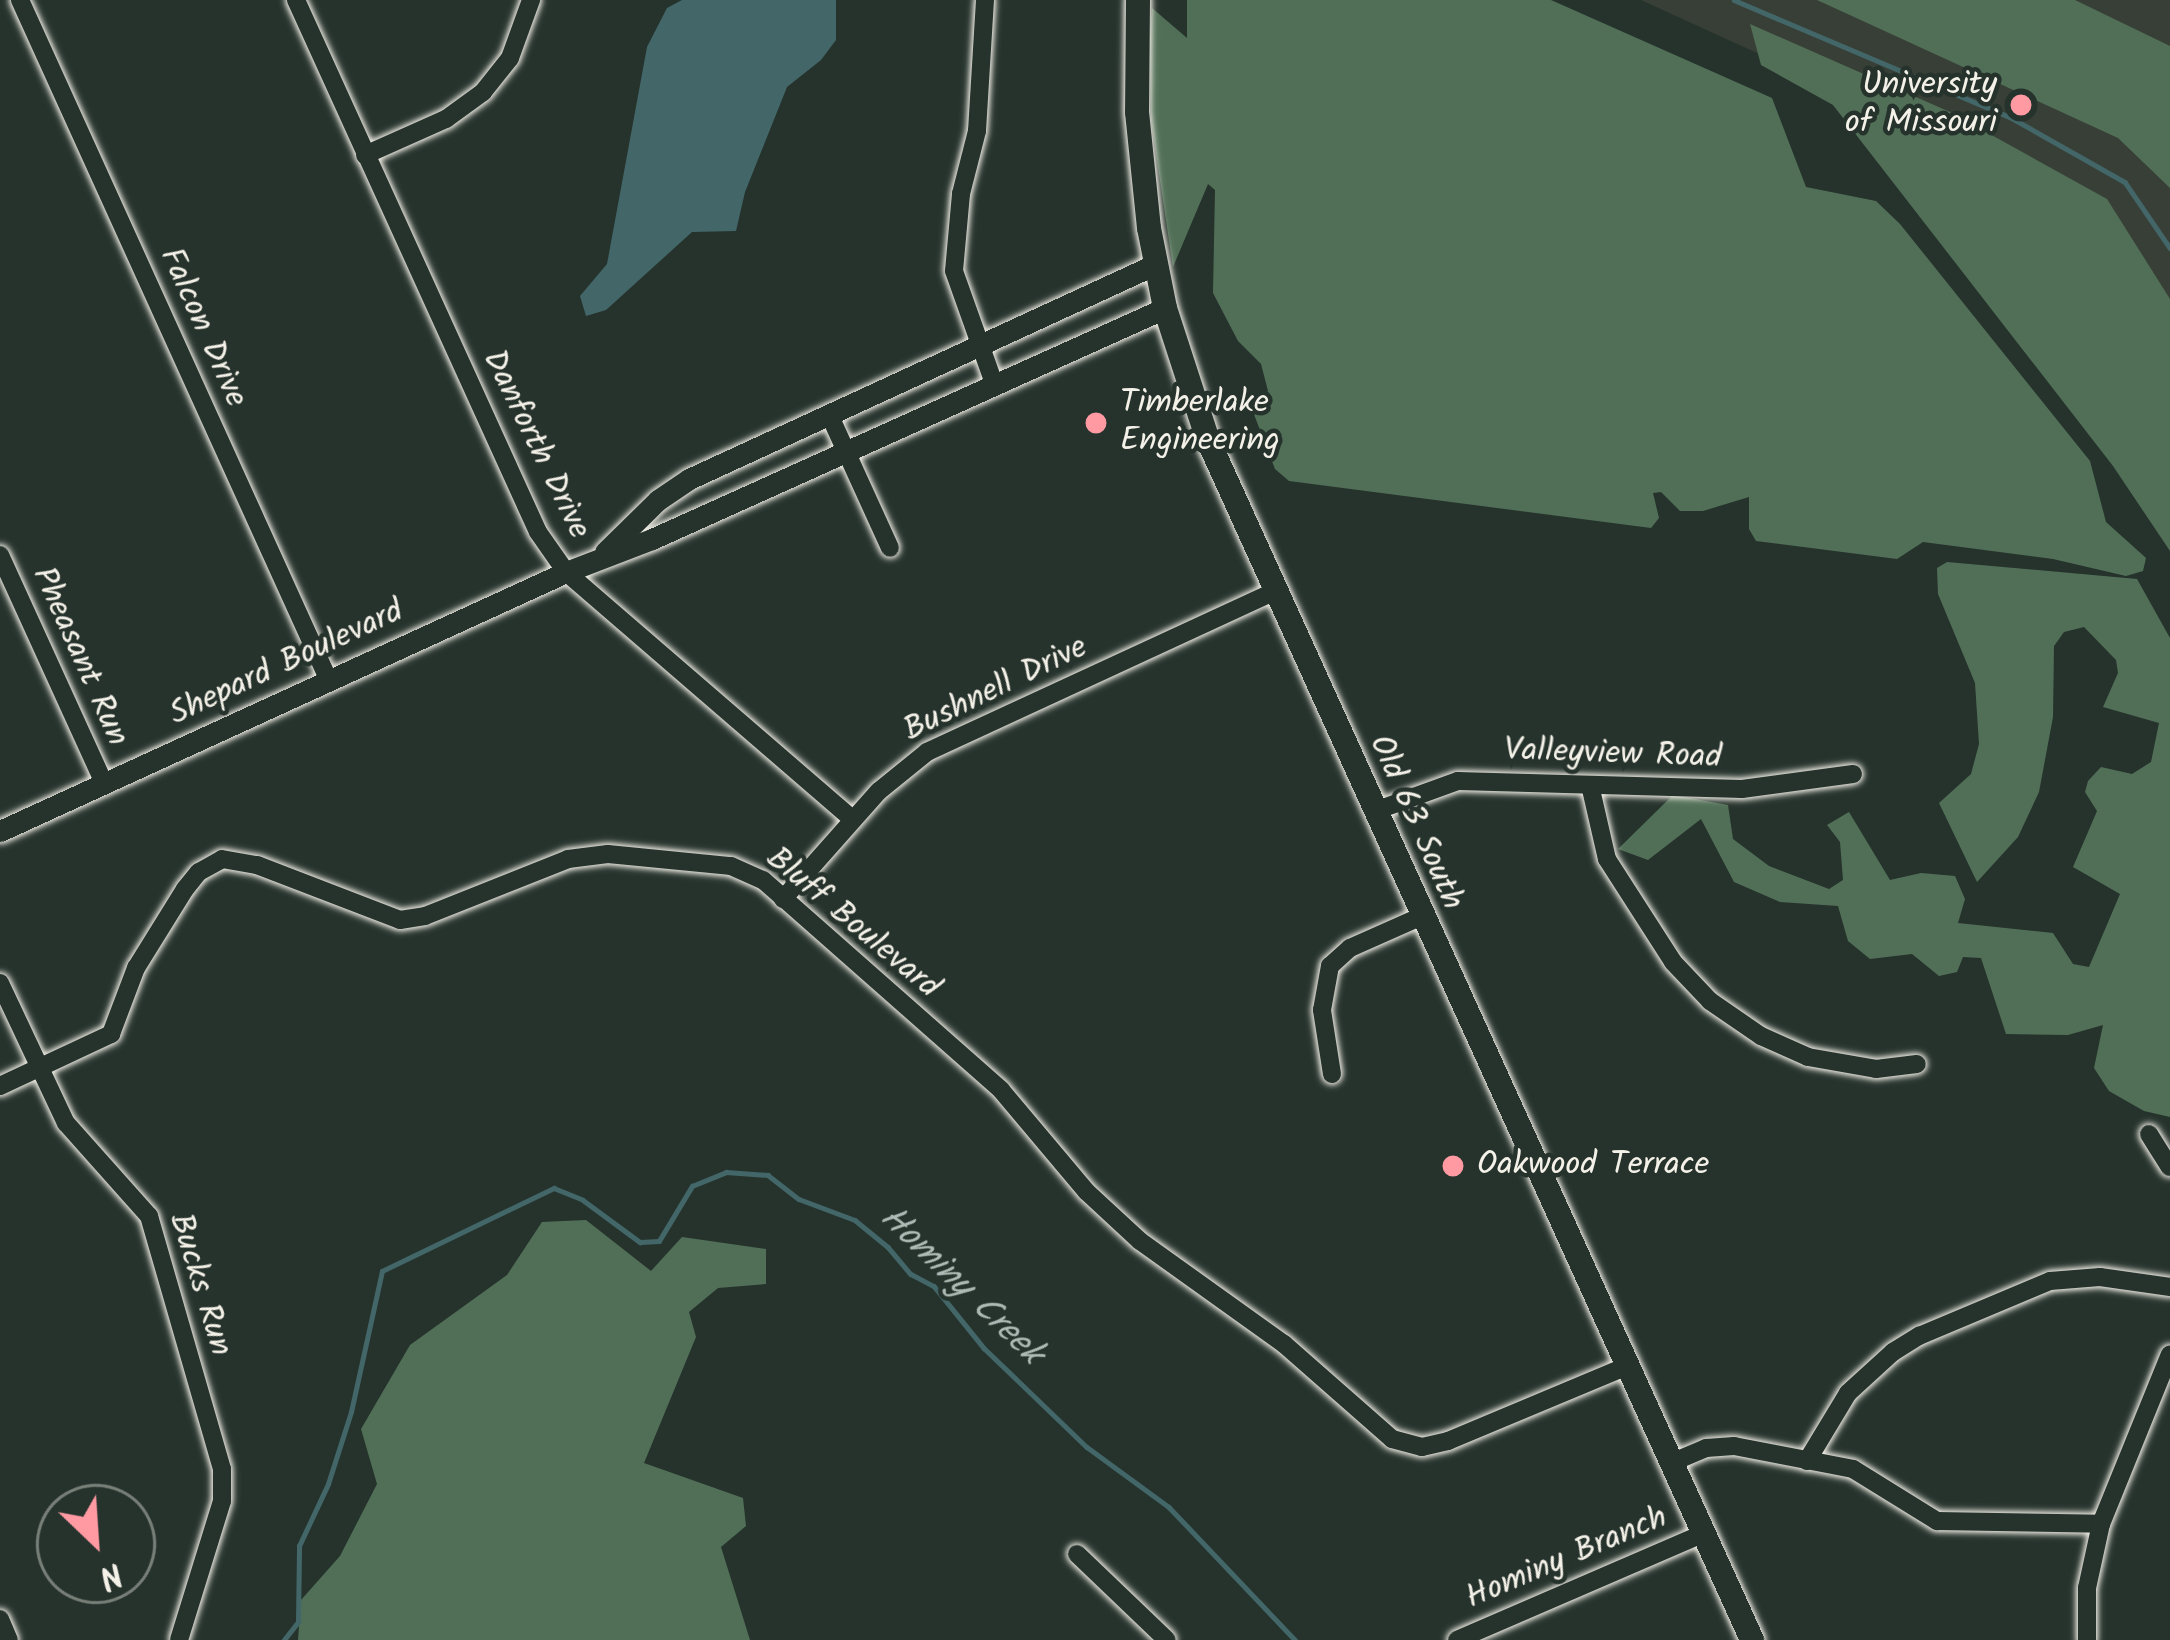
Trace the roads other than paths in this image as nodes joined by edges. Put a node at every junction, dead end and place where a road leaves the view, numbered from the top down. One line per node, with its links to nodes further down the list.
1 (20, 0): 18 (street, Falcon Drive)
2 (296, 0): 6 (street, Danforth Drive)
3 (531, 0): 6 (street)
4 (985, 0): 9 (street)
5 (1138, 0): 7 (main road, Old 63 South)
6 (365, 155): 16 (street, Danforth Drive)
7 (1156, 264): 8 (main road, Old 63 South); 9 (street, Shepard Boulevard)
8 (1165, 308): 10 (street, Shepard Boulevard); 17 (main road, Old 63 South)
9 (979, 348): 10 (street); 11 (street, Shepard Boulevard)
10 (995, 386): 12 (street, Shepard Boulevard)
11 (830, 414): 12 (street); 15 (street, Shepard Boulevard)
12 (847, 453): 13 (street); 15 (street, Shepard Boulevard)
13 (890, 548)
14 (0, 555): 20 (street, Pheasant Run)
15 (601, 557): 16 (street, Shepard Boulevard)
16 (566, 572): 18 (street, Shepard Boulevard); 23 (street, Danforth Drive)
17 (1276, 591): 22 (main road, Old 63 South); 23 (street, Bushnell Drive)
18 (329, 681): 20 (street, Shepard Boulevard)
19 (1853, 774): 21 (street, Valleyview Road)
20 (104, 783): 24 (street, Shepard Boulevard)
21 (1590, 785): 22 (street, Valleyview Road); 28 (street)
22 (1375, 812): 26 (main road, Old 63 South)
23 (852, 819): 25 (street, Bushnell Drive)
24 (0, 831)
25 (783, 899): 29 (street, Bluff Boulevard); 36 (street, Bluff Boulevard)
26 (1420, 917): 30 (street); 36 (main road, Old 63 South)
27 (0, 983): 29 (street, Bucks Run)
28 (1917, 1064)
29 (38, 1068): 31 (street, Bluff Boulevard); 44 (street, Bucks Run)
30 (1332, 1074)
31 (0, 1086)
32 (2149, 1134): 33 (street)
33 (2170, 1166)
34 (2170, 1287): 37 (street)
35 (2170, 1354): 39 (street)
36 (1627, 1366): 38 (main road, Old 63 South)
37 (1807, 1461): 38 (street); 39 (street)
38 (1672, 1462): 40 (main road, Old 63 South)
39 (2101, 1524): 48 (street)
40 (1702, 1534): 46 (street, Hominy Branch); 47 (main road, Old 63 South)
41 (1078, 1554): 45 (street)
42 (0, 1619): 43 (street)
43 (9, 1640)
44 (179, 1640)
45 (1167, 1640)
46 (1457, 1640)
47 (1752, 1640)
48 (2087, 1640)

